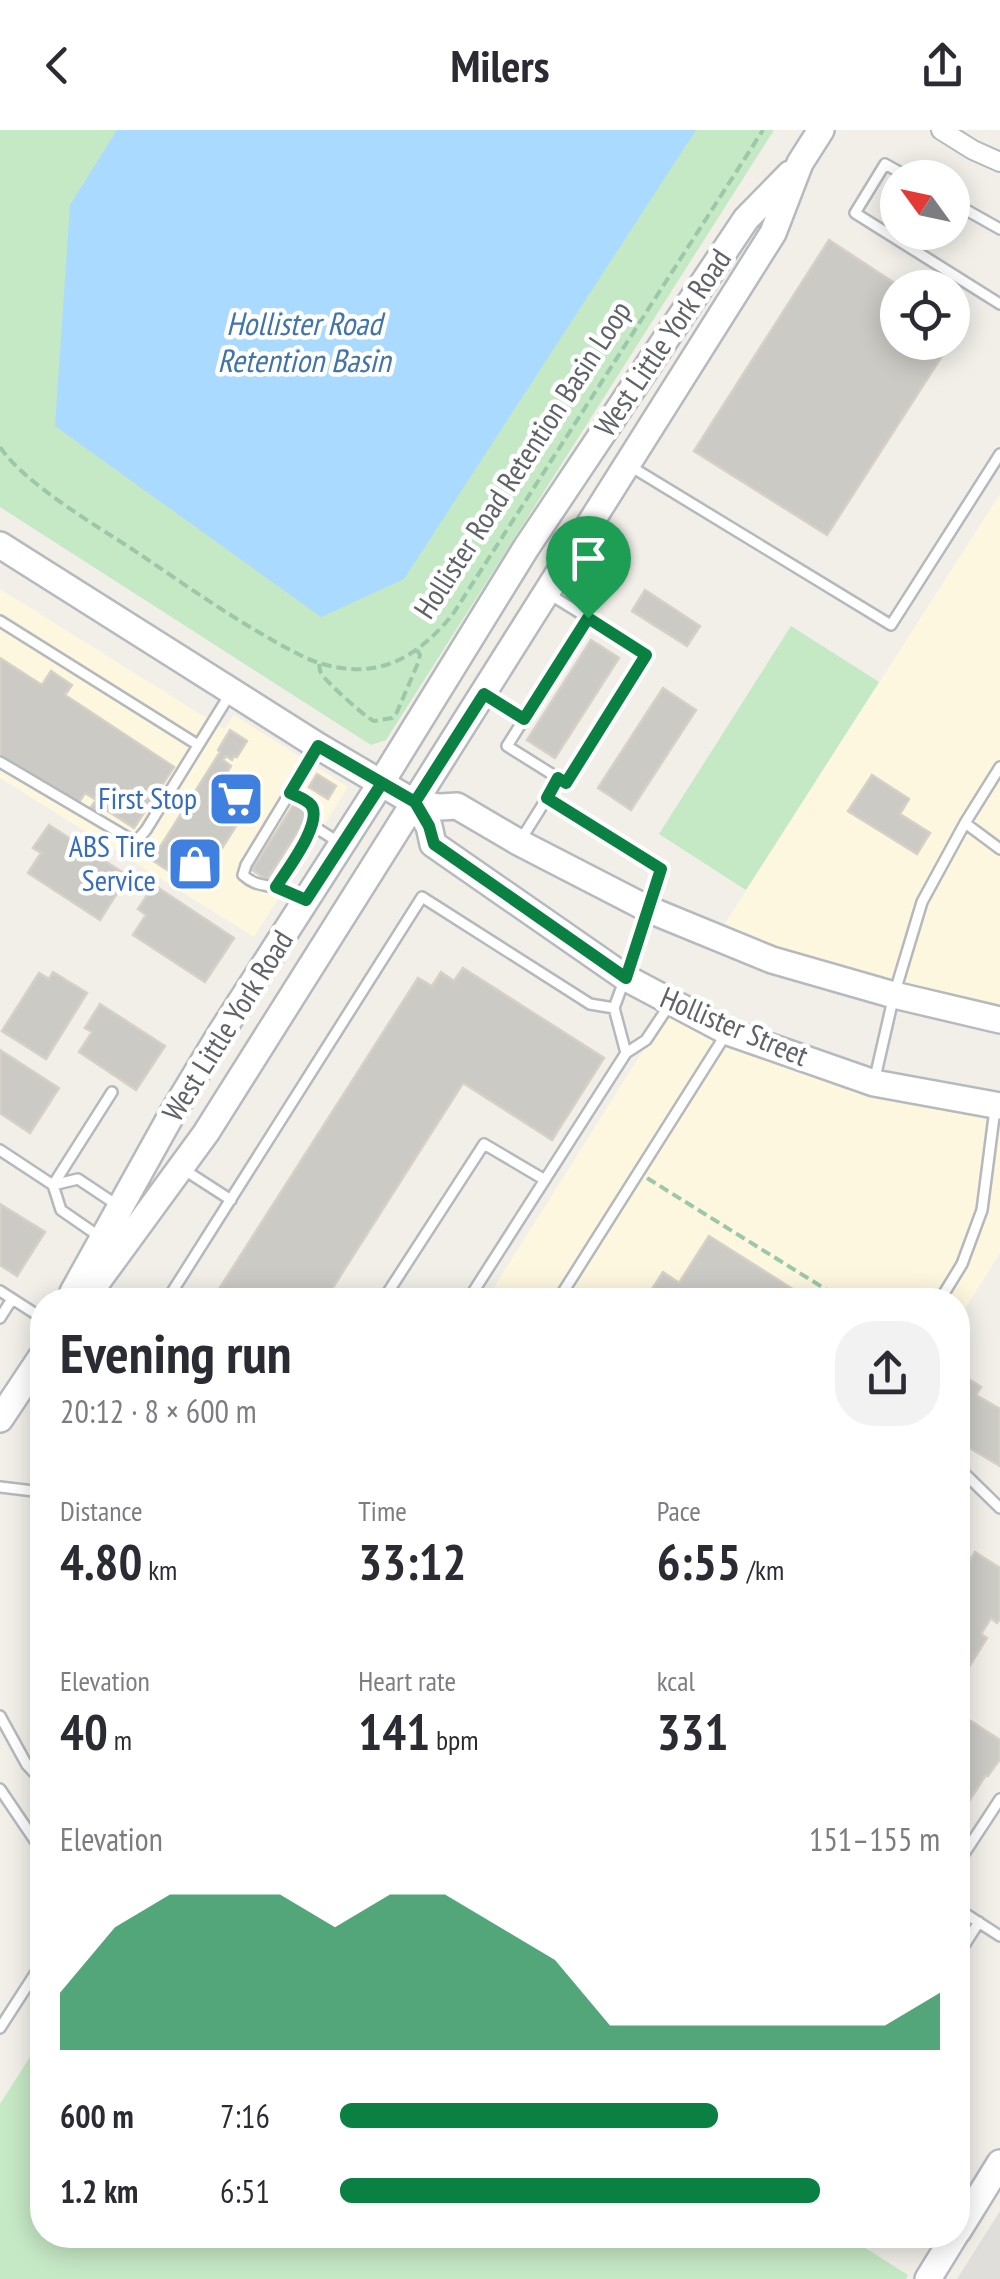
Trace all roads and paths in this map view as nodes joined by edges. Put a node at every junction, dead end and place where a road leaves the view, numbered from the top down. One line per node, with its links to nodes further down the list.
1 (764, 130): 19 (path, Hollister Road Retention Basin Loop)
2 (821, 130): 5 (main road, West Little York Road)
3 (940, 130): 4 (street)
4 (1000, 162)
5 (800, 163): 14 (main road, West Little York Road); 29 (main road, West Little York Road)
6 (880, 173): 8 (lane)
7 (970, 212): 9 (lane)
8 (880, 229)
9 (1000, 229)
10 (914, 250): 11 (lane)
11 (1000, 304)
12 (0, 447): 20 (path, Hollister Road Retention Basin Loop)
13 (1000, 454): 14 (lane)
14 (628, 465): 16 (main road, West Little York Road)
15 (0, 545): 21 (main road)
16 (547, 593): 17 (lane); 22 (main road, West Little York Road)
17 (588, 618): 23 (lane); 28 (lane)
18 (0, 621): 24 (lane)
19 (417, 650): 20 (path, Hollister Road Retention Basin Loop); 20 (path)
20 (320, 662)
21 (232, 691): 24 (lane); 25 (main road)
22 (484, 694): 23 (lane); 32 (main road, West Little York Road)
23 (524, 719): 28 (lane)
24 (198, 744): 26 (lane)
25 (318, 746): 29 (main road); 30 (lane)
26 (0, 762)
27 (1000, 768): 33 (lane)
28 (558, 778): 31 (lane)
29 (382, 783): 32 (main road); 36 (main road, West Little York Road)
30 (290, 793): 34 (lane); 38 (lane)
31 (547, 798): 35 (lane); 40 (lane)
32 (415, 802): 35 (main road); 41 (main road, Hollister Street); 52 (main road, West Little York Road)
33 (965, 823): 37 (lane); 42 (lane)
34 (313, 826): 36 (lane); 38 (lane)
35 (520, 842): 40 (main road)
36 (342, 844): 39 (main road, West Little York Road)
37 (1000, 848)
38 (276, 887): 39 (lane)
39 (306, 900): 57 (main road, West Little York Road)
40 (650, 910): 41 (lane); 42 (main road)
41 (626, 978): 43 (main road, Hollister Street); 44 (lane)
42 (894, 995): 45 (main road); 48 (lane)
43 (671, 1002): 46 (main road, Hollister Street); 47 (lane)
44 (614, 1008): 47 (lane); 56 (lane)
45 (1000, 1020)
46 (728, 1032): 48 (main road, Hollister Street); 53 (lane)
47 (626, 1053): 54 (lane)
48 (874, 1083): 50 (main road, Hollister Street)
49 (112, 1092): 55 (lane)
50 (998, 1106): 66 (lane)
51 (0, 1150): 55 (lane)
52 (180, 1168): 56 (lane); 60 (main road, West Little York Road)
53 (638, 1173): 64 (lane); 65 (path)
54 (545, 1180): 62 (lane); 63 (lane)
55 (53, 1184): 57 (lane); 58 (lane)
56 (231, 1200): 61 (lane)
57 (120, 1207): 58 (main road, West Little York Road)
58 (102, 1239): 59 (main road, West Little York Road)
59 (75, 1288)
60 (93, 1288)
61 (175, 1288)
62 (391, 1288)
63 (476, 1288)
64 (566, 1288)
65 (823, 1288)
66 (947, 1288)
67 (0, 1291): 68 (lane)
68 (12, 1299): 69 (lane); 70 (lane)
69 (30, 1310)
70 (0, 1318)
71 (30, 1394): 72 (main road)
72 (0, 1418)
73 (970, 1478): 76 (lane)
74 (0, 1488): 75 (lane)
75 (30, 1491)
76 (1000, 1508)
77 (0, 1716): 78 (lane)
78 (30, 1768)
79 (0, 1789): 81 (lane)
80 (1000, 1798): 82 (lane)
81 (30, 1833)
82 (970, 1844)
83 (970, 1916): 84 (lane)
84 (979, 1922): 85 (lane); 86 (lane)
85 (1000, 1936)
86 (970, 1937)
87 (30, 1982): 88 (lane)
88 (0, 2028)
89 (1000, 2163): 90 (main road)
90 (970, 2211)
91 (947, 2248): 92 (main road)
92 (928, 2279)

